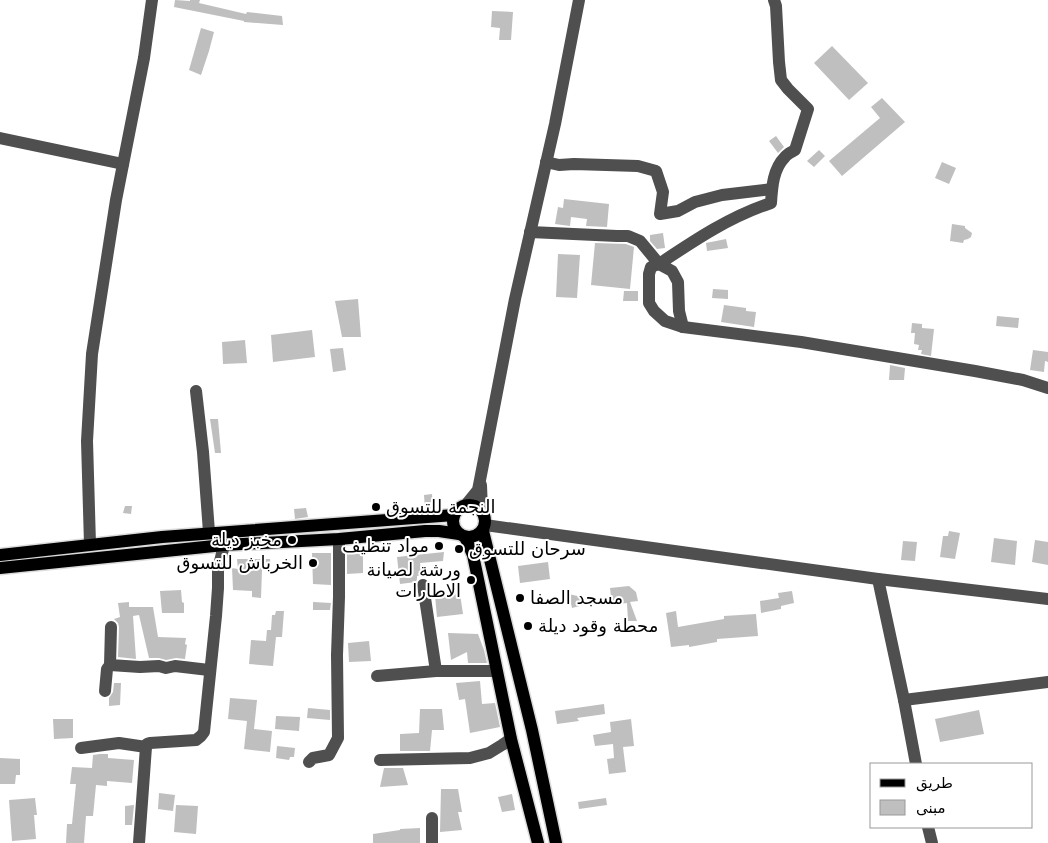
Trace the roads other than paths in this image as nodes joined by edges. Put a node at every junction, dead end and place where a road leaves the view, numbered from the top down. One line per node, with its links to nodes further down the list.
1 (152, 0): 6 (street)
2 (579, 0): 5 (street)
3 (774, 0): 7 (street)
4 (0, 138): 6 (street)
5 (546, 162): 7 (street); 8 (street)
6 (123, 164): 21 (street)
7 (772, 189): 9 (street)
8 (530, 232): 9 (street); 13 (street)
9 (659, 264): 10 (street); 10 (street)
10 (683, 328): 11 (street)
11 (1048, 388)
12 (196, 390): 18 (street)
13 (480, 480): 14 (street); 15 (street)
14 (465, 506): 15 (main road); 16 (main road)
15 (482, 511): 17 (main road)
16 (454, 515): 18 (main road); 19 (main road)
17 (484, 528): 19 (main road); 26 (street); 49 (main road)
18 (209, 532): 21 (main road)
19 (462, 536): 20 (main road); 33 (main road)
20 (339, 539): 22 (main road); 42 (street)
21 (90, 544): 24 (main road)
22 (224, 545): 24 (main road); 31 (street)
23 (0, 555): 24 (main road)
24 (43, 556): 25 (main road)
25 (0, 568)
26 (878, 579): 28 (street); 37 (street)
27 (423, 585): 32 (street)
28 (1048, 599)
29 (111, 627): 30 (street)
30 (110, 665): 31 (street); 36 (street)
31 (210, 670): 39 (street)
32 (436, 671): 33 (street); 34 (street)
33 (496, 671): 38 (main road)
34 (377, 676)
35 (1048, 682): 37 (street)
36 (105, 691)
37 (904, 700): 43 (street)
38 (511, 739): 41 (street); 48 (main road)
39 (146, 746): 40 (street); 46 (street)
40 (81, 748)
41 (380, 760)
42 (309, 762)
43 (916, 763)
44 (432, 818): 47 (street)
45 (928, 828): 50 (street)
46 (139, 843)
47 (432, 843)
48 (538, 843)
49 (556, 843)
50 (932, 843)

